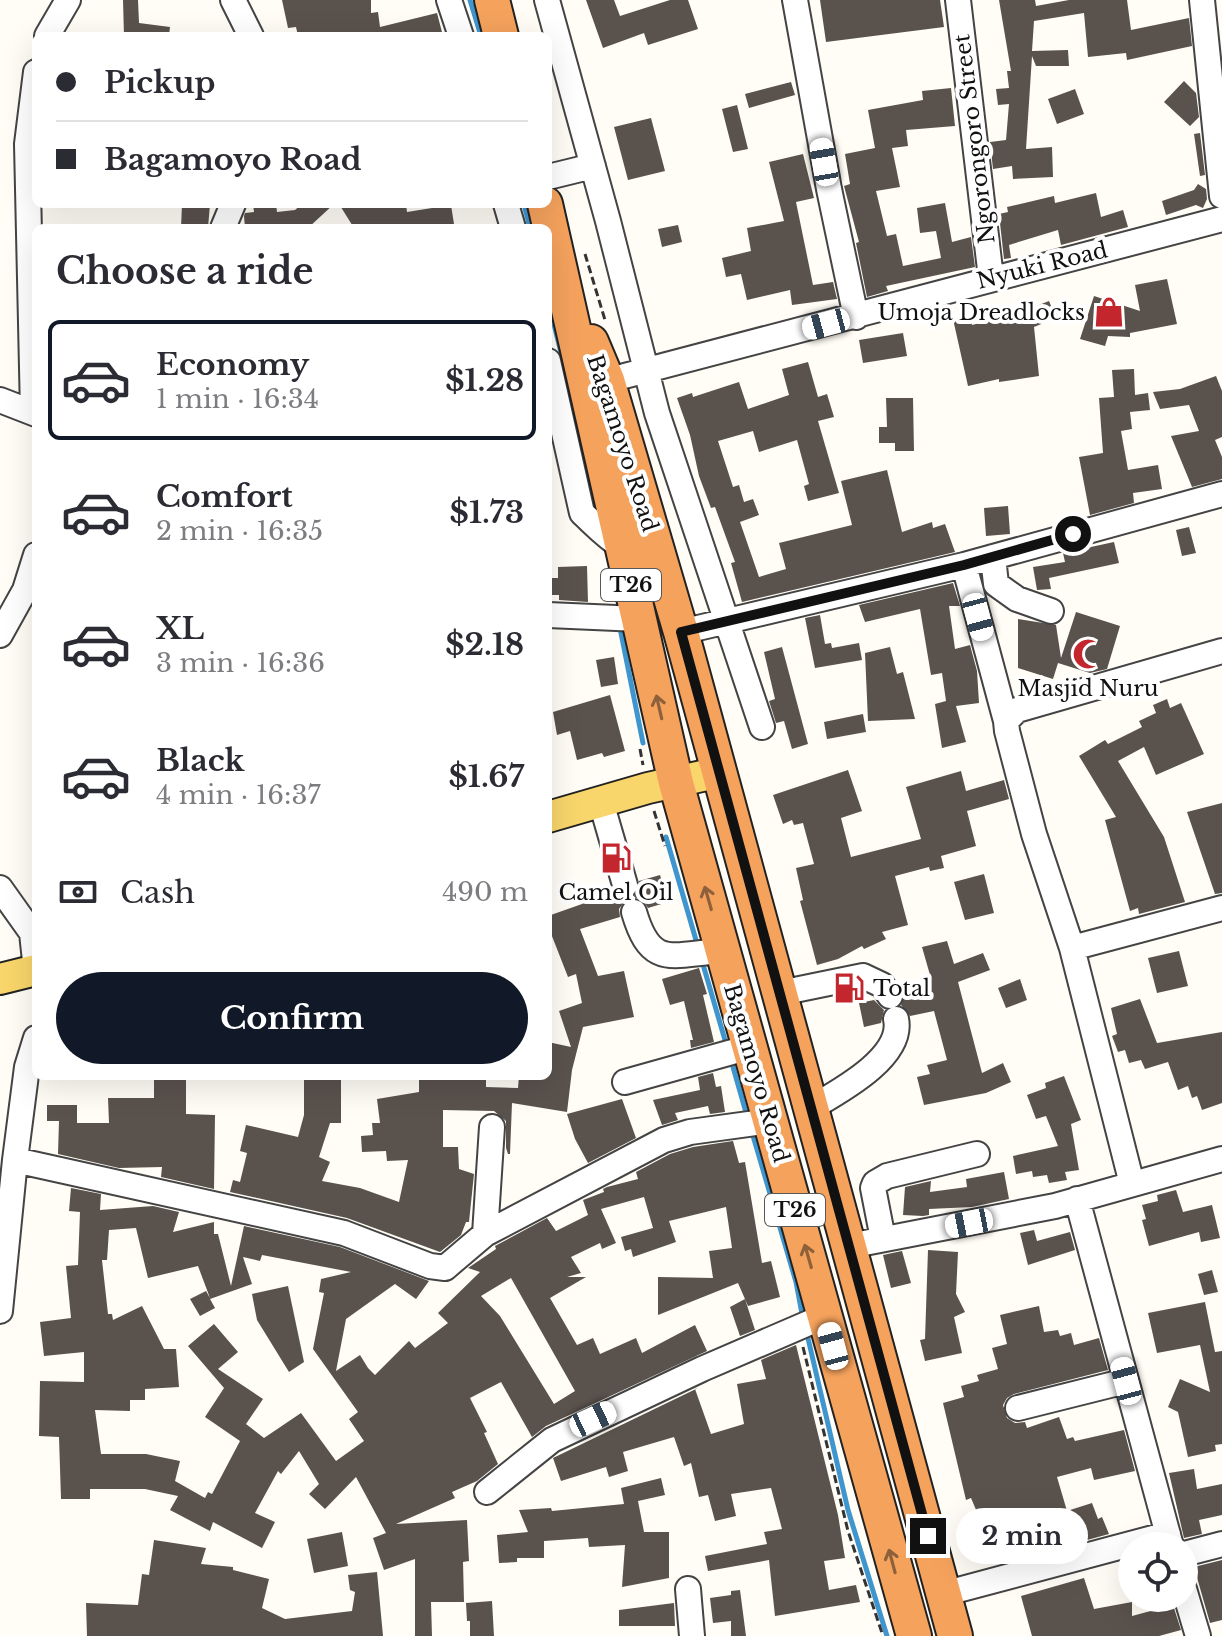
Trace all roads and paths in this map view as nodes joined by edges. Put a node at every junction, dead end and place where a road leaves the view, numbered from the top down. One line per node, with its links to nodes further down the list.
1 (68, 0): 9 (street)
2 (233, 0): 10 (street)
3 (449, 0): 11 (street)
4 (492, 0): 12 (highway)
5 (547, 0): 14 (street)
6 (795, 0): 20 (street)
7 (958, 0): 19 (street, Ngorongoro Street)
8 (1202, 0): 16 (street)
9 (49, 32)
10 (249, 32)
11 (460, 32)
12 (500, 32)
13 (32, 104): 21 (street)
14 (593, 166): 15 (street); 22 (street)
15 (552, 176)
16 (1222, 196)
17 (1222, 219): 19 (street, Nyuki Road)
18 (552, 234): 24 (highway, Bagamoyo Road / T26)
19 (991, 278): 20 (street, Nyuki Road)
20 (856, 317): 22 (street, Nyuki Road)
21 (32, 336)
22 (647, 371): 24 (street, Nyuki Road); 35 (street)
23 (552, 376): 27 (street)
24 (596, 383): 27 (highway, Bagamoyo Road / T26); 36 (highway, Bagamoyo Road / T26)
25 (0, 400): 26 (street)
26 (32, 412)
27 (573, 456): 34 (highway, Bagamoyo Road / T26)
28 (1222, 494): 29 (street)
29 (993, 557): 30 (street); 32 (street)
30 (964, 565): 35 (street); 39 (street)
31 (32, 568): 37 (street)
32 (1051, 611)
33 (552, 615): 34 (street)
34 (639, 619): 42 (highway, Bagamoyo Road / T26, one-way to 34)
35 (726, 622): 36 (street); 40 (street)
36 (681, 632): 41 (highway, Bagamoyo Road / T26)
37 (0, 635)
38 (1222, 651): 39 (street)
39 (1006, 721): 50 (street)
40 (762, 727)
41 (720, 772): 42 (main road); 54 (highway, Bagamoyo Road / T26)
42 (676, 783): 43 (main road); 51 (highway, Bagamoyo Road / T26, one-way to 42)
43 (601, 802): 44 (main road); 45 (street)
44 (552, 816)
45 (625, 885)
46 (0, 888): 49 (street)
47 (1222, 908): 50 (street)
48 (634, 912): 51 (street)
49 (32, 933)
50 (1072, 948): 64 (street)
51 (707, 952): 56 (highway, Bagamoyo Road / T26)
52 (32, 971): 53 (main road)
53 (0, 979)
54 (780, 993): 58 (highway, Bagamoyo Road / T26); 58 (street)
55 (32, 1051): 63 (street)
56 (736, 1051): 57 (street); 59 (highway, Bagamoyo Road / T26)
57 (625, 1082)
58 (811, 1108): 68 (highway, Bagamoyo Road / T26)
59 (770, 1121): 66 (street); 70 (highway, Bagamoyo Road / T26, one-way to 59)
60 (492, 1127): 66 (street)
61 (977, 1154): 67 (street)
62 (1222, 1159): 64 (street)
63 (15, 1160): 66 (street); 69 (street)
64 (1132, 1184): 65 (street)
65 (1077, 1199): 67 (street); 71 (street)
66 (485, 1234)
67 (883, 1239): 68 (street)
68 (849, 1246): 79 (highway, Bagamoyo Road / T26)
69 (0, 1311)
70 (825, 1316): 73 (street); 82 (highway, Bagamoyo Road / T26, one-way to 70)
71 (1126, 1381): 72 (street); 74 (street)
72 (1018, 1408)
73 (487, 1492)
74 (1167, 1532)
75 (1222, 1544): 76 (street)
76 (1198, 1550)
77 (1118, 1552): 79 (street)
78 (688, 1589): 81 (street)
79 (943, 1594): 83 (highway, Bagamoyo Road / T26)
80 (1191, 1612): 84 (street)
81 (692, 1636)
82 (914, 1636)
83 (955, 1636)
84 (1198, 1636)

